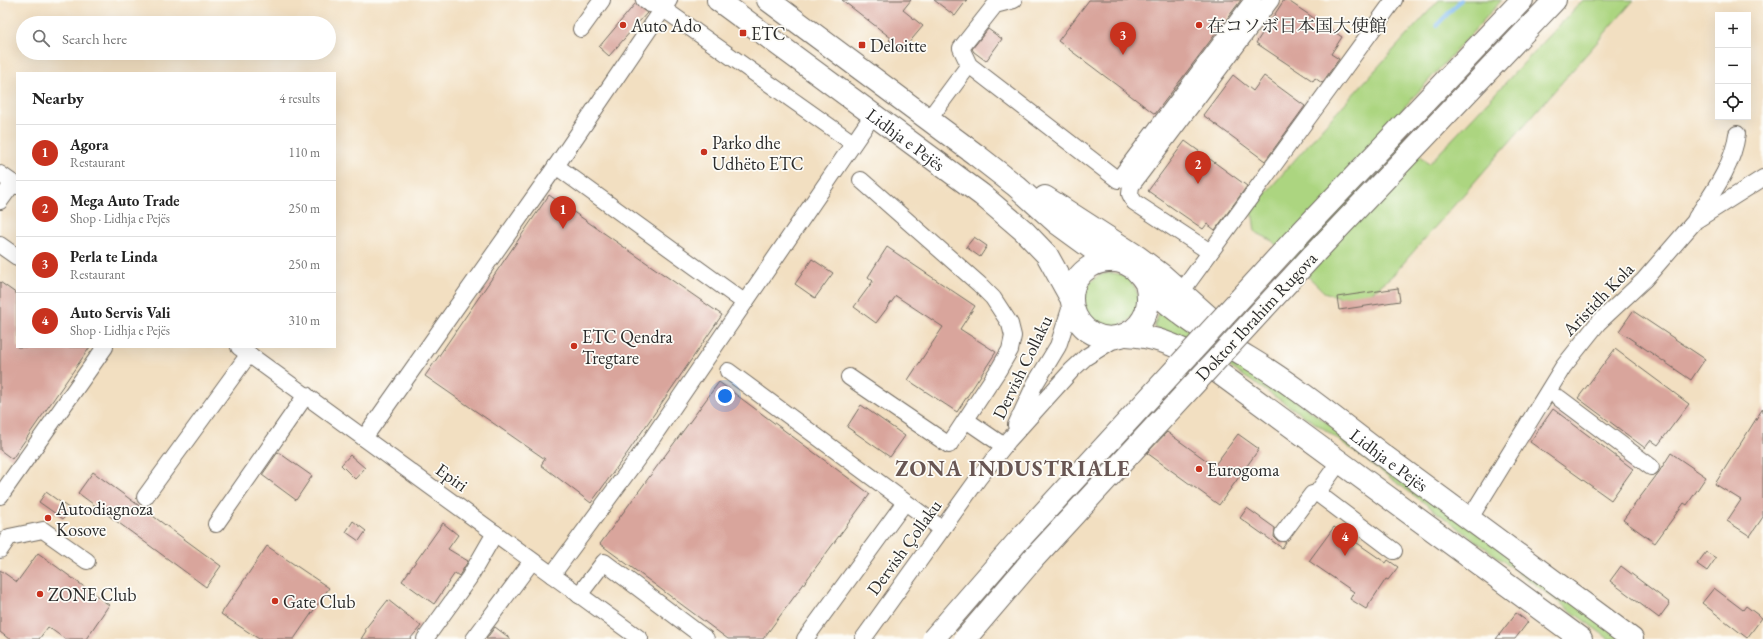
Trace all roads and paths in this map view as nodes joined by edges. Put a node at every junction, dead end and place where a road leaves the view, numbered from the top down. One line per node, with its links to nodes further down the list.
1 (602, 0): 12 (street)
2 (644, 0): 11 (street)
3 (718, 0): 14 (highway, Lidhja e Pejës)
4 (768, 0): 15 (highway, Lidhja e Pejës)
5 (1014, 0): 13 (street)
6 (1253, 0): 13 (street)
7 (1271, 0): 26 (street)
8 (1394, 0): 26 (street)
9 (1522, 0): 67 (highway, Doktor Ibrahim Rugova, bridge)
10 (1555, 0): 68 (highway, Doktor Ibrahim Rugova, bridge)
11 (669, 3): 17 (street); 19 (street)
12 (581, 29)
13 (969, 65): 15 (street)
14 (873, 115): 17 (street); 31 (highway, Lidhja e Pejës)
15 (929, 119): 18 (highway, Lidhja e Pejës)
16 (1737, 134): 24 (street)
17 (853, 143): 32 (street)
18 (976, 154): 28 (highway, Lidhja e Pejës); 30 (highway)
19 (556, 166): 32 (street); 42 (street)
20 (1763, 178): 24 (street, Aristidh Kola)
21 (861, 180): 41 (street)
22 (10, 181): 23 (street)
23 (0, 201)
24 (1694, 221): 50 (street, Aristidh Kola)
25 (0, 245): 27 (street)
26 (1210, 252): 30 (street)
27 (16, 256)
28 (1109, 260): 29 (highway, Lidhja e Pejës); 31 (highway)
29 (1146, 284): 33 (highway); 36 (highway, Lidhja e Pejës)
30 (1182, 291): 36 (highway)
31 (1072, 301): 33 (highway, Lidhja e Pejës); 43 (street, Dervish Collaku)
32 (744, 302): 59 (street)
33 (1122, 336): 43 (street, Dervish Collaku); 44 (highway, Lidhja e Pejës)
34 (104, 348): 47 (street)
35 (244, 350): 39 (street, Epiri); 48 (street)
36 (1265, 368): 50 (highway, Lidhja e Pejës)
37 (728, 371): 49 (street)
38 (849, 377): 41 (street)
39 (306, 395): 42 (street, Epiri); 51 (street)
40 (1559, 398): 45 (street)
41 (966, 420): 43 (street)
42 (364, 438): 54 (street, Epiri)
43 (1006, 444): 52 (street, Dervish Çollaku)
44 (1340, 461): 46 (street); 69 (highway, Lidhja e Pejës)
45 (1652, 467)
46 (1317, 493): 53 (street); 56 (street)
47 (0, 496)
48 (145, 497)
49 (905, 502): 52 (street); 65 (street)
50 (1470, 518): 70 (highway, Lidhja e Pejës)
51 (216, 524)
52 (942, 529): 66 (street, Dervish Çollaku)
53 (1283, 532)
54 (495, 534): 57 (street, Epiri); 61 (street)
55 (0, 550): 58 (street)
56 (1394, 551)
57 (532, 560): 59 (street, Epiri); 62 (street)
58 (87, 561)
59 (552, 575): 60 (street, Epiri)
60 (579, 595): 63 (street, Epiri); 64 (street)
61 (425, 639)
62 (474, 639)
63 (640, 639)
64 (706, 639)
65 (805, 639)
66 (863, 639)
67 (933, 639)
68 (965, 639)
69 (1581, 639)
70 (1632, 639)

